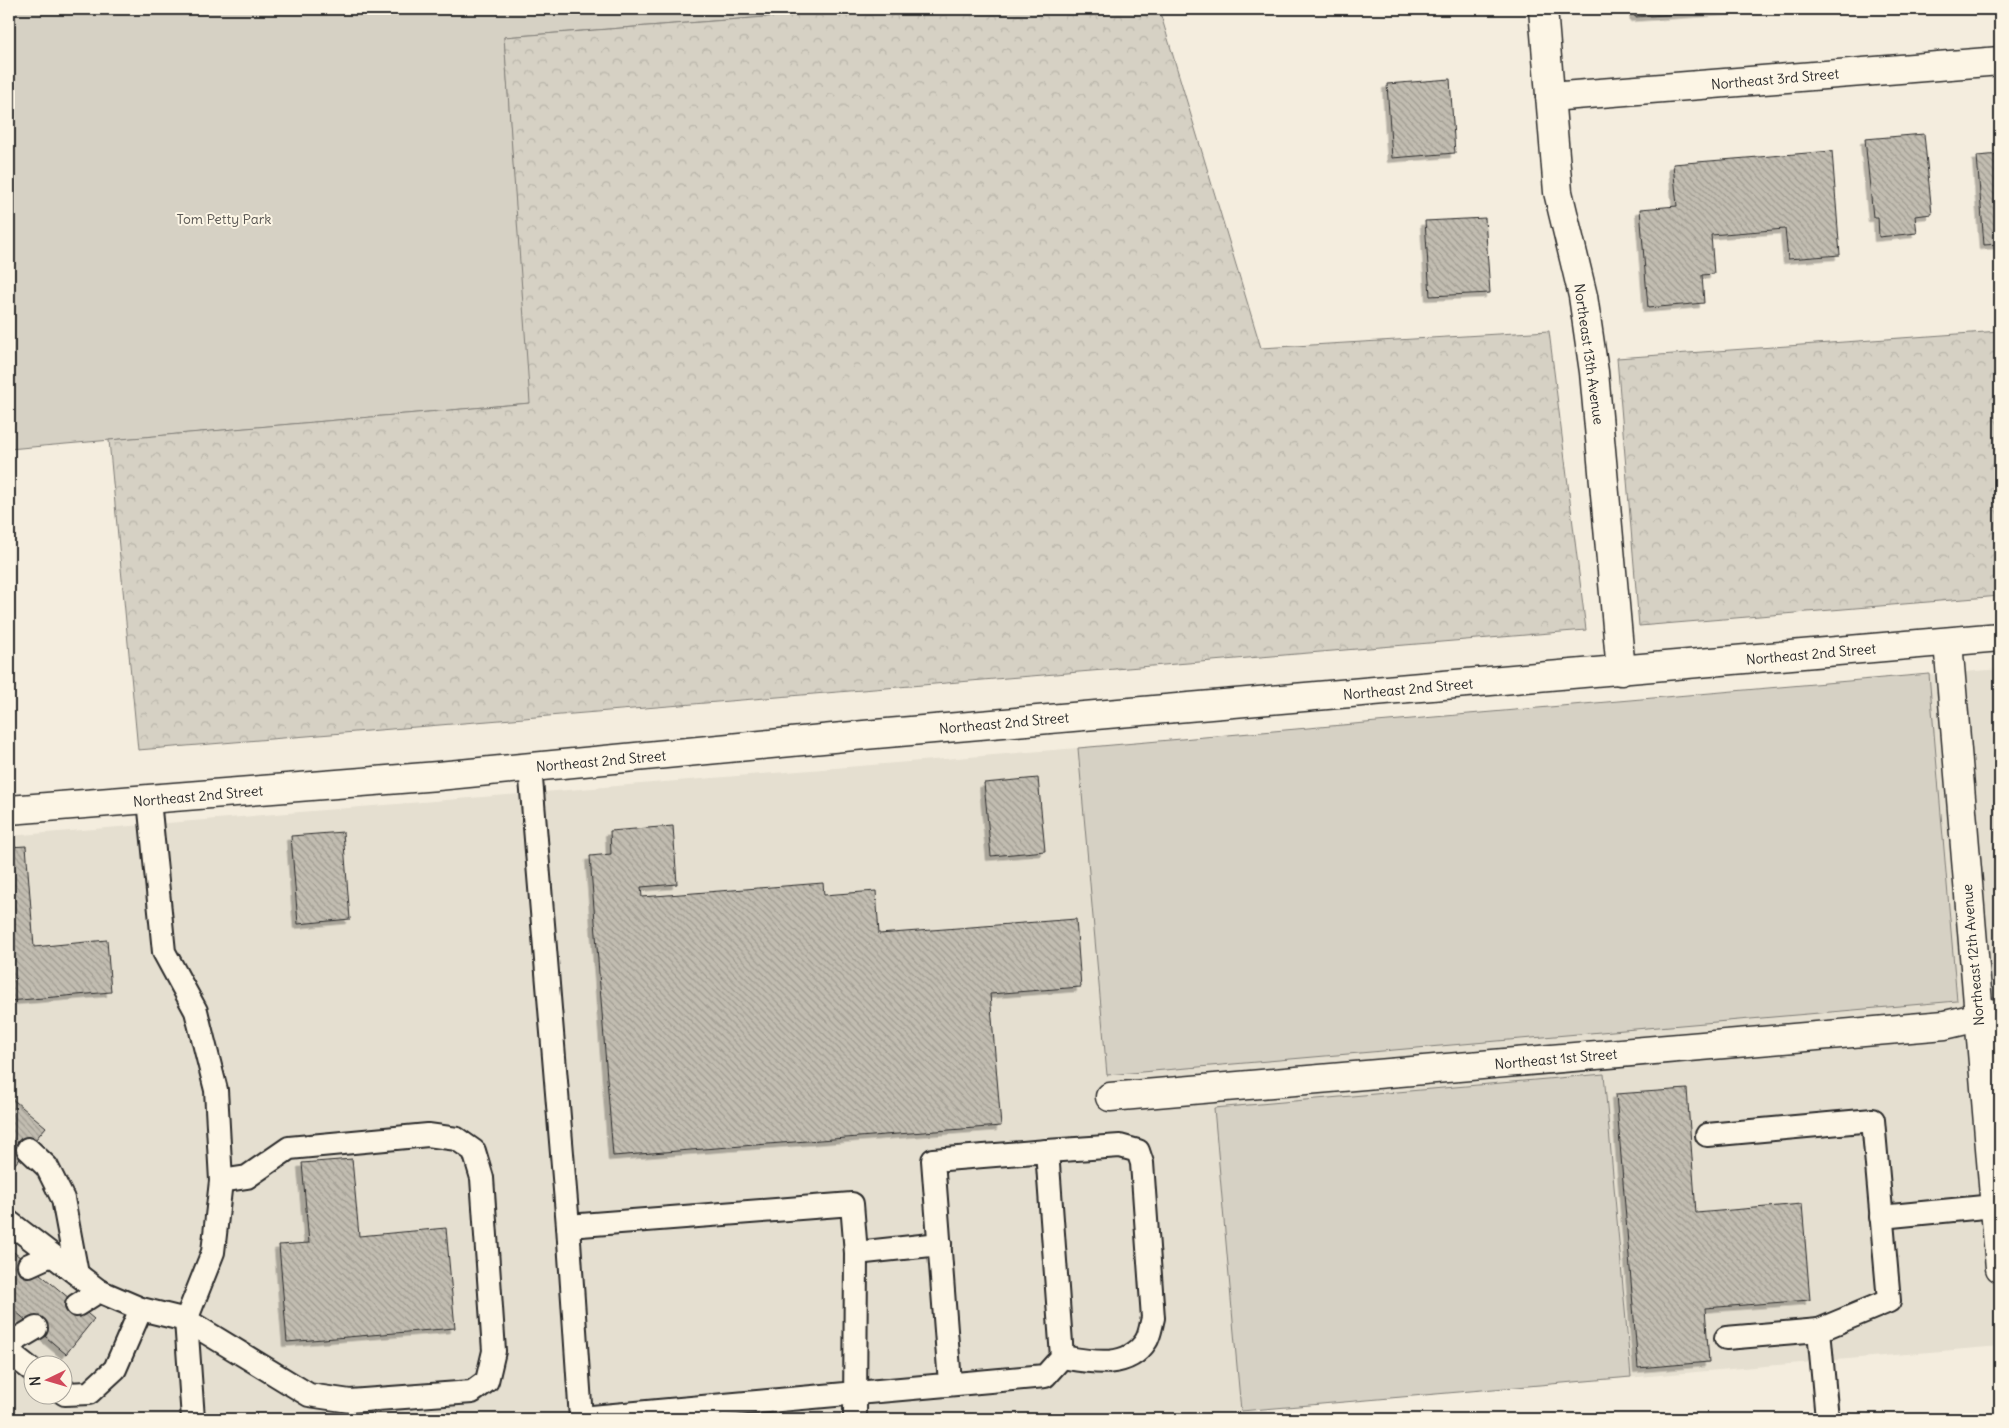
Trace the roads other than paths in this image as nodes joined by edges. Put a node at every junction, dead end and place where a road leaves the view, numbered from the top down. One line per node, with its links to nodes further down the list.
1 (1543, 9): 3 (street, Northeast 13th Avenue)
2 (2000, 60): 3 (street, Northeast 3rd Street)
3 (1550, 97): 6 (street, Northeast 13th Avenue)
4 (2000, 638): 5 (street, Northeast 2nd Street)
5 (1948, 642): 6 (street, Northeast 2nd Street); 10 (street, Northeast 12th Avenue)
6 (1621, 671): 7 (street, Northeast 2nd Street)
7 (530, 767): 8 (street, Northeast 2nd Street); 19 (lane)
8 (149, 800): 9 (street, Northeast 2nd Street); 15 (lane)
9 (9, 810)
10 (1989, 1015): 11 (street, Northeast 1st Street); 16 (street, Northeast 12th Avenue)
11 (1110, 1097)
12 (1707, 1136): 17 (lane)
13 (28, 1148): 25 (lane)
14 (1047, 1151): 20 (lane); 35 (lane); 35 (lane)
15 (222, 1181): 29 (lane); 29 (lane)
16 (1994, 1206): 17 (lane); 24 (street, Northeast 12th Avenue)
17 (1881, 1217): 31 (lane)
18 (9, 1222): 22 (lane)
19 (568, 1226): 21 (lane); 41 (lane)
20 (940, 1244): 21 (lane); 37 (lane)
21 (856, 1253): 38 (lane)
22 (51, 1255): 23 (lane); 25 (lane)
23 (29, 1265)
24 (2000, 1268)
25 (77, 1274): 26 (lane)
26 (99, 1291): 27 (lane); 28 (lane)
27 (77, 1305)
28 (141, 1309): 29 (lane); 39 (lane)
29 (186, 1320): 40 (lane)
30 (36, 1328): 33 (lane)
31 (1819, 1330): 32 (lane); 43 (lane)
32 (1726, 1338)
33 (9, 1344)
34 (9, 1352): 36 (lane)
35 (1062, 1357): 37 (lane)
36 (22, 1362)
37 (950, 1383): 38 (lane)
38 (855, 1392): 41 (lane); 42 (lane)
39 (72, 1394)
40 (193, 1419)
41 (581, 1419)
42 (855, 1419)
43 (1827, 1419)

